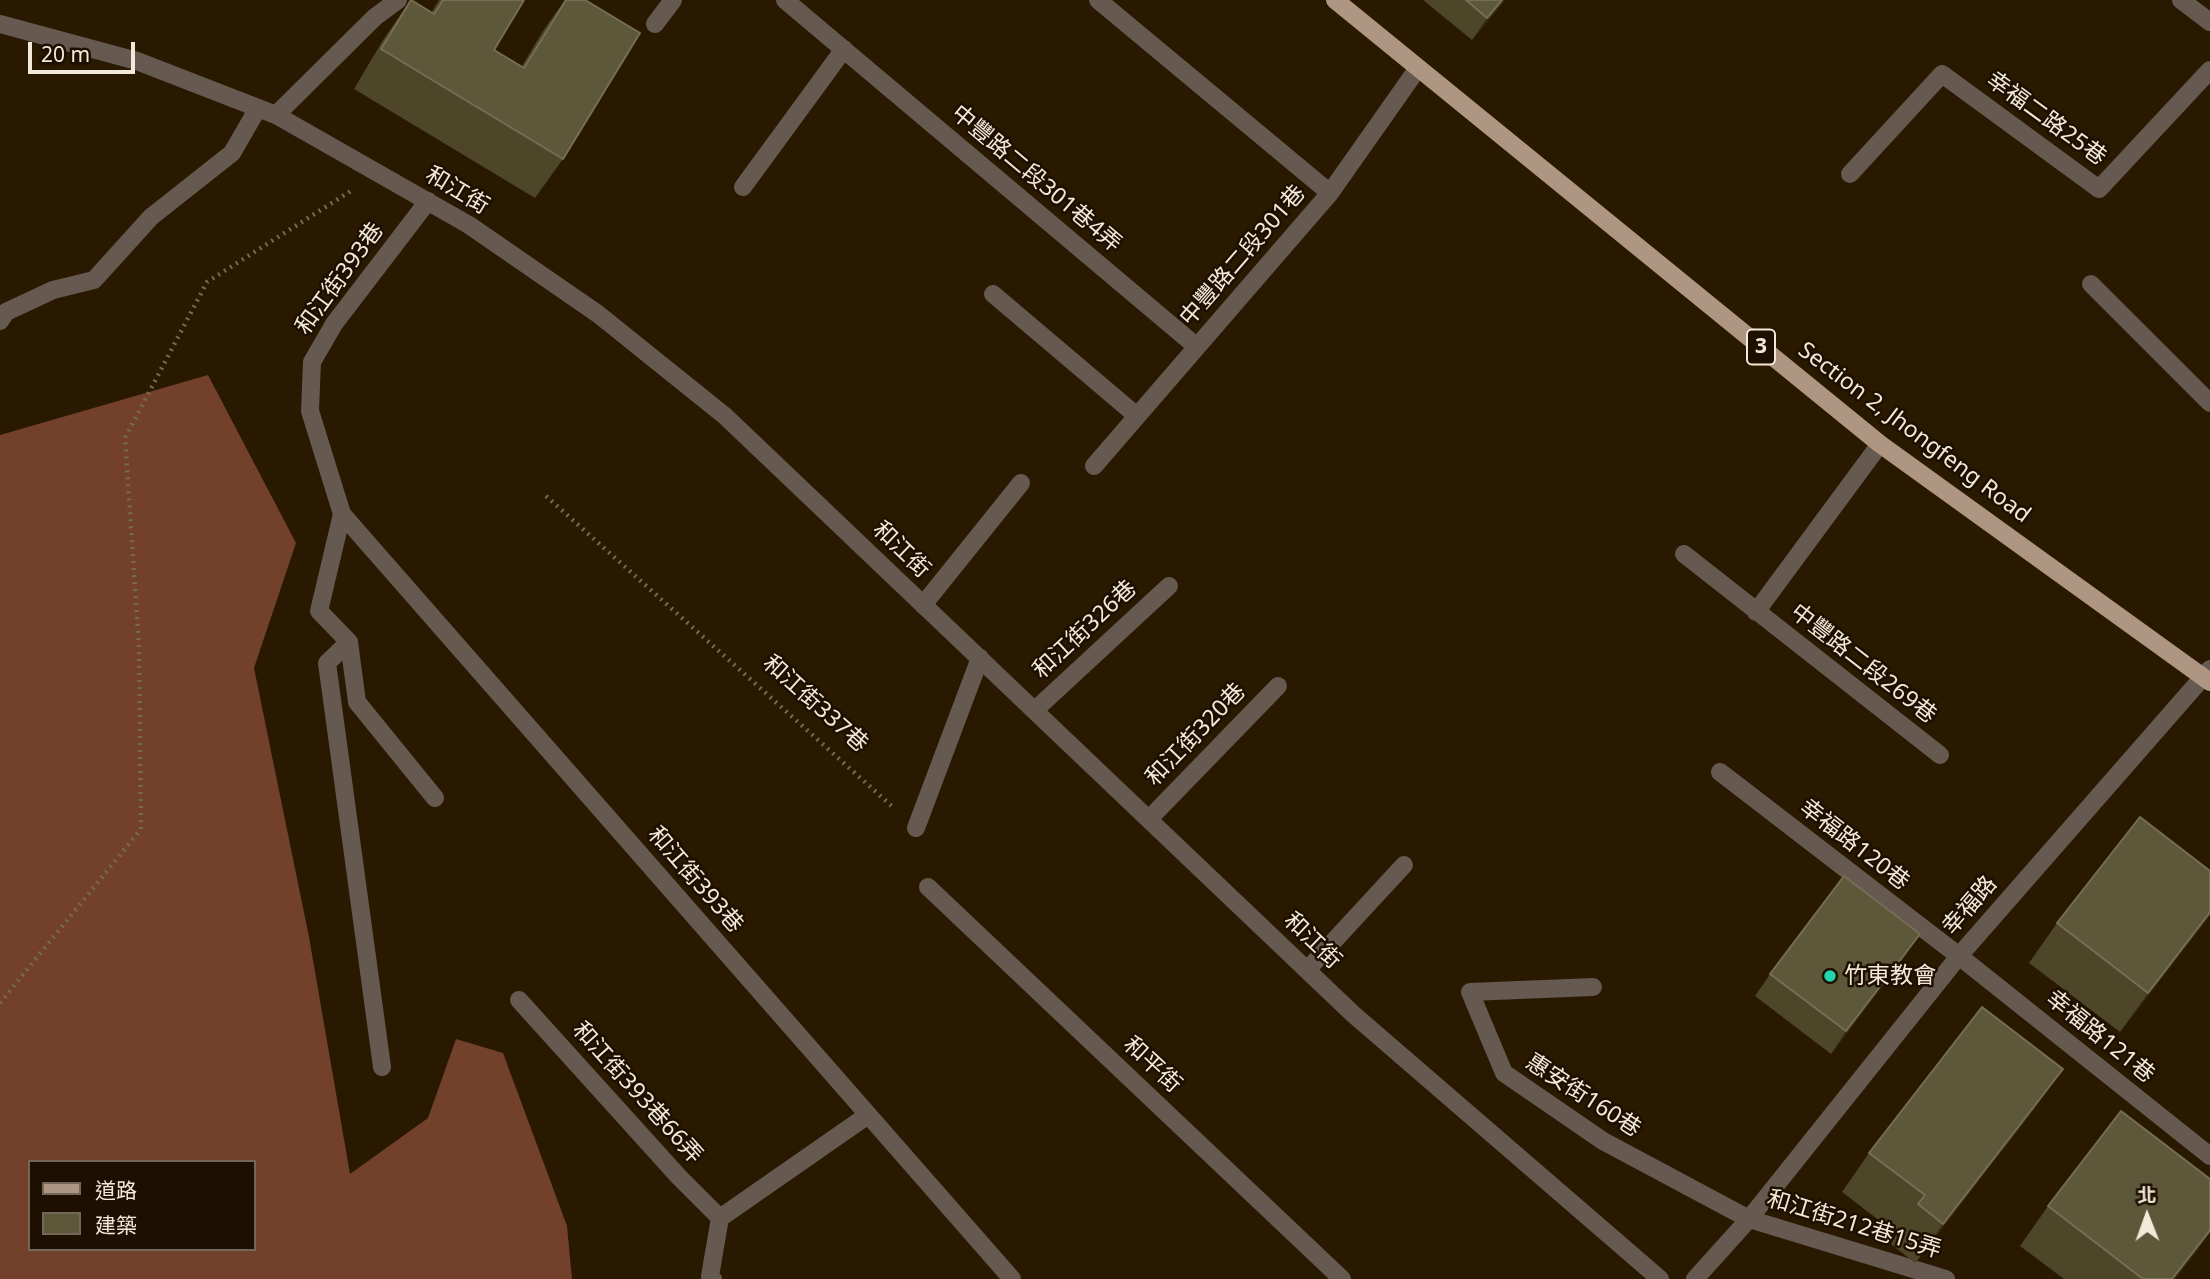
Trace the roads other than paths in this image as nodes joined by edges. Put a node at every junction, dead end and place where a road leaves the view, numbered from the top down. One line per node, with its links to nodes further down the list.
1 (398, 0): 14 (street)
2 (673, 0): 9 (street)
3 (785, 0): 10 (street, 中豐路二段301巷4弄)
4 (1098, 0): 17 (street)
5 (1335, 0): 11 (main road, Section 2, Jhongfeng Road / 3)
6 (2181, 0): 7 (street)
7 (2210, 22)
8 (0, 24): 13 (street, 和江街)
9 (655, 24)
10 (844, 49): 16 (street); 22 (street, 中豐路二段301巷4弄)
11 (1418, 68): 17 (street, 中豐路二段301巷); 25 (main road, Section 2, Jhongfeng Road / 3)
12 (2210, 70): 15 (street, 幸福二路25巷)
13 (258, 107): 14 (street, 和江街); 21 (street)
14 (276, 115): 18 (street, 和江街)
15 (1850, 174)
16 (743, 187)
17 (1330, 192): 22 (street, 中豐路二段301巷)
18 (428, 201): 28 (street, 和江街393巷); 31 (street, 和江街)
19 (2091, 284): 23 (street)
20 (993, 294): 24 (street)
21 (0, 321)
22 (1197, 347): 24 (street, 中豐路二段301巷)
23 (2210, 403)
24 (1137, 416): 26 (street, 中豐路二段301巷)
25 (1880, 444): 32 (street, 中豐路二段269巷); 35 (main road, Section 2, Jhongfeng Road / 3)
26 (1094, 466)
27 (1021, 483): 31 (street)
28 (342, 514): 33 (street); 50 (street, 和江街393巷)
29 (1684, 554): 32 (street, 中豐路二段269巷)
30 (1169, 586): 37 (street, 和江街326巷)
31 (923, 605): 34 (street, 和江街)
32 (1756, 612): 38 (street, 中豐路二段269巷)
33 (349, 642): 40 (street); 49 (street)
34 (980, 658): 37 (street, 和江街); 42 (street)
35 (2208, 675): 45 (street, 幸福路)
36 (1278, 686): 41 (street, 和江街320巷)
37 (1035, 710): 41 (street, 和江街)
38 (1940, 755)
39 (1720, 772): 45 (street, 幸福路120巷)
40 (435, 798)
41 (1149, 818): 46 (street, 和江街)
42 (916, 828)
43 (1404, 865): 46 (street)
44 (928, 887): 56 (street, 和平街)
45 (1958, 956): 51 (street, 幸福路121巷); 53 (street, 幸福路)
46 (1307, 970): 57 (street, 和江街)
47 (1593, 987): 53 (street, 惠安街160巷)
48 (519, 1000): 52 (street, 和江街393巷66弄)
49 (382, 1067)
50 (868, 1115): 52 (street); 55 (street, 和江街393巷)
51 (2210, 1156)
52 (720, 1218): 54 (street)
53 (1749, 1219): 58 (street, 幸福路); 59 (street, 和江街212巷15弄)
54 (713, 1279)
55 (1012, 1279)
56 (1342, 1279)
57 (1660, 1279)
58 (1695, 1279)
59 (1946, 1279)

